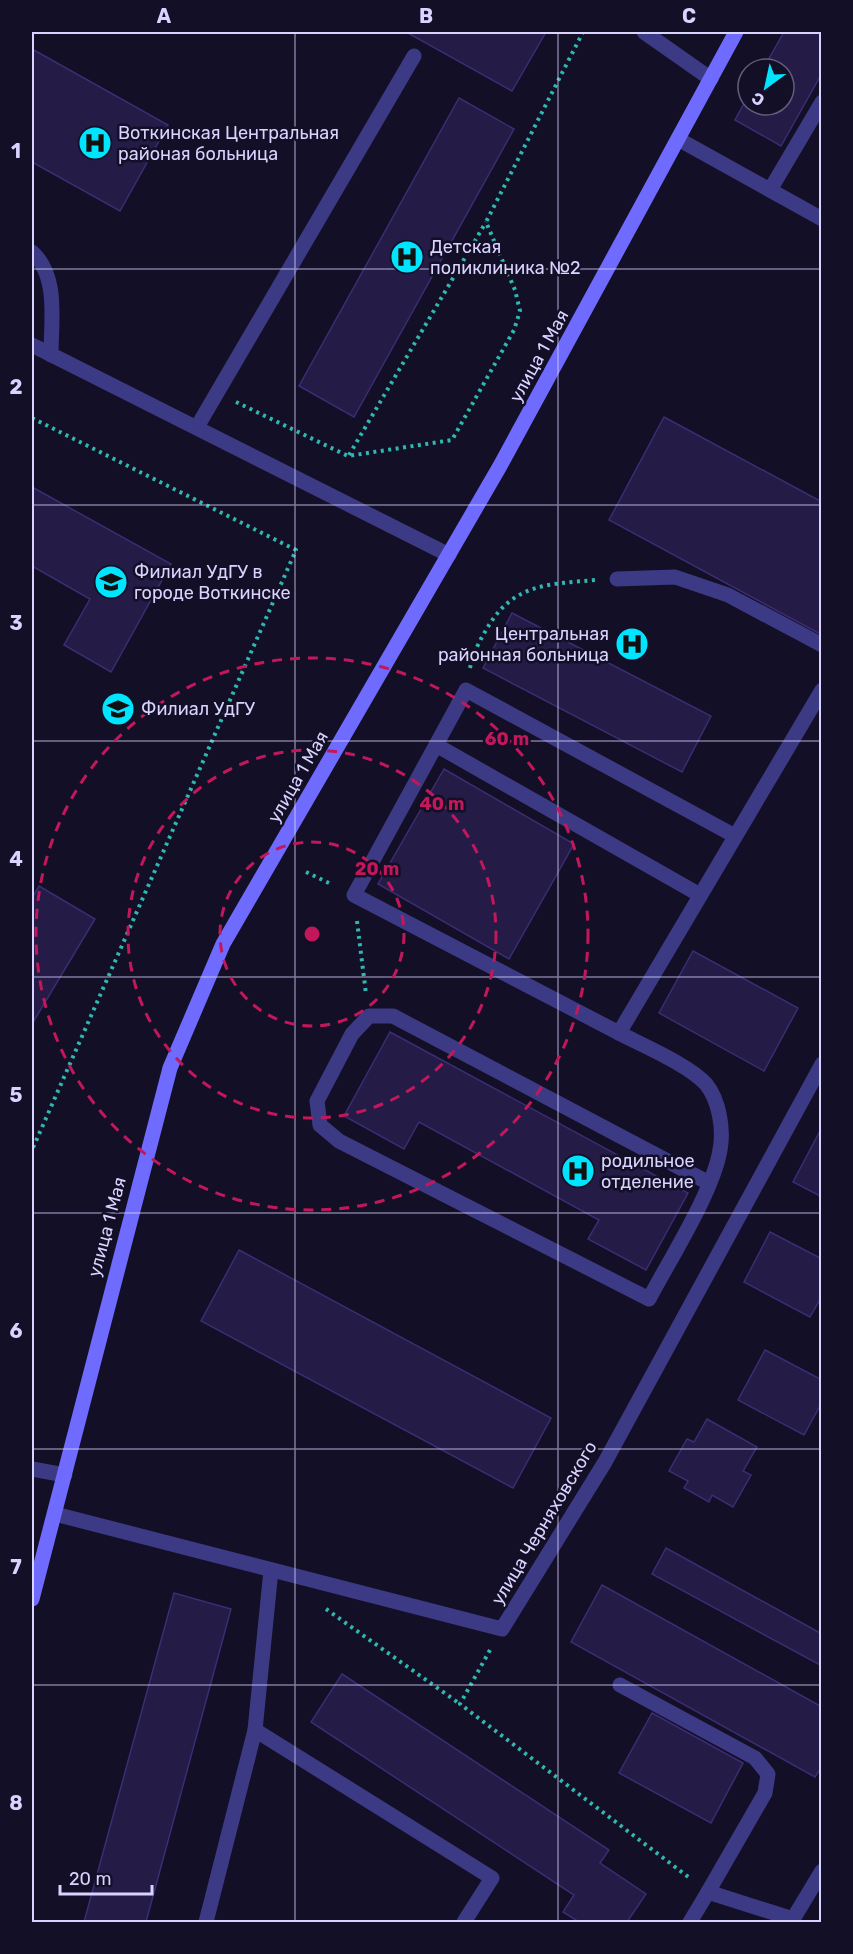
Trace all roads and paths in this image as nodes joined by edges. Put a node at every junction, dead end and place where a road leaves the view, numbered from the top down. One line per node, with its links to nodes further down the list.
1 (583, 32): 10 (path)
2 (644, 32): 5 (street)
3 (736, 32): 5 (main road, улица 1 Мая)
4 (414, 56): 14 (street)
5 (711, 80): 7 (main road, улица 1 Мая)
6 (822, 102): 8 (street)
7 (678, 139): 8 (street); 18 (main road, улица 1 Мая)
8 (770, 190): 9 (street)
9 (822, 219)
10 (486, 222): 17 (path); 17 (path)
11 (32, 252): 13 (street)
12 (32, 345): 13 (street)
13 (51, 355): 16 (street)
14 (217, 392): 16 (street); 17 (path)
15 (32, 418): 31 (path)
16 (197, 427): 18 (street)
17 (348, 456)
18 (449, 555): 34 (main road, улица 1 Мая)
19 (617, 579): 20 (street); 21 (path)
20 (822, 645)
21 (466, 690): 23 (street); 24 (street)
22 (822, 690): 24 (street)
23 (436, 745): 26 (street); 27 (street)
24 (735, 836): 27 (street)
25 (306, 872): 26 (path)
26 (354, 895): 28 (path); 29 (street)
27 (700, 895): 29 (street)
28 (369, 1016): 32 (street); 32 (street)
29 (619, 1032): 32 (street)
30 (822, 1064): 39 (street, улица Черняховского)
31 (32, 1150)
32 (709, 1183)
33 (32, 1469): 34 (street)
34 (65, 1475): 35 (main road, улица 1 Мая)
35 (55, 1514): 36 (street, улица Черняховского); 37 (main road, улица 1 Мая)
36 (271, 1570): 39 (street, улица Черняховского); 42 (street)
37 (32, 1599)
38 (318, 1603): 41 (path)
39 (502, 1629): 41 (path)
40 (620, 1685): 44 (street)
41 (460, 1704): 44 (path)
42 (255, 1730): 46 (street); 47 (street)
43 (822, 1871): 45 (street)
44 (708, 1892): 45 (street); 48 (street)
45 (794, 1921)
46 (207, 1923)
47 (464, 1923)
48 (690, 1923)

